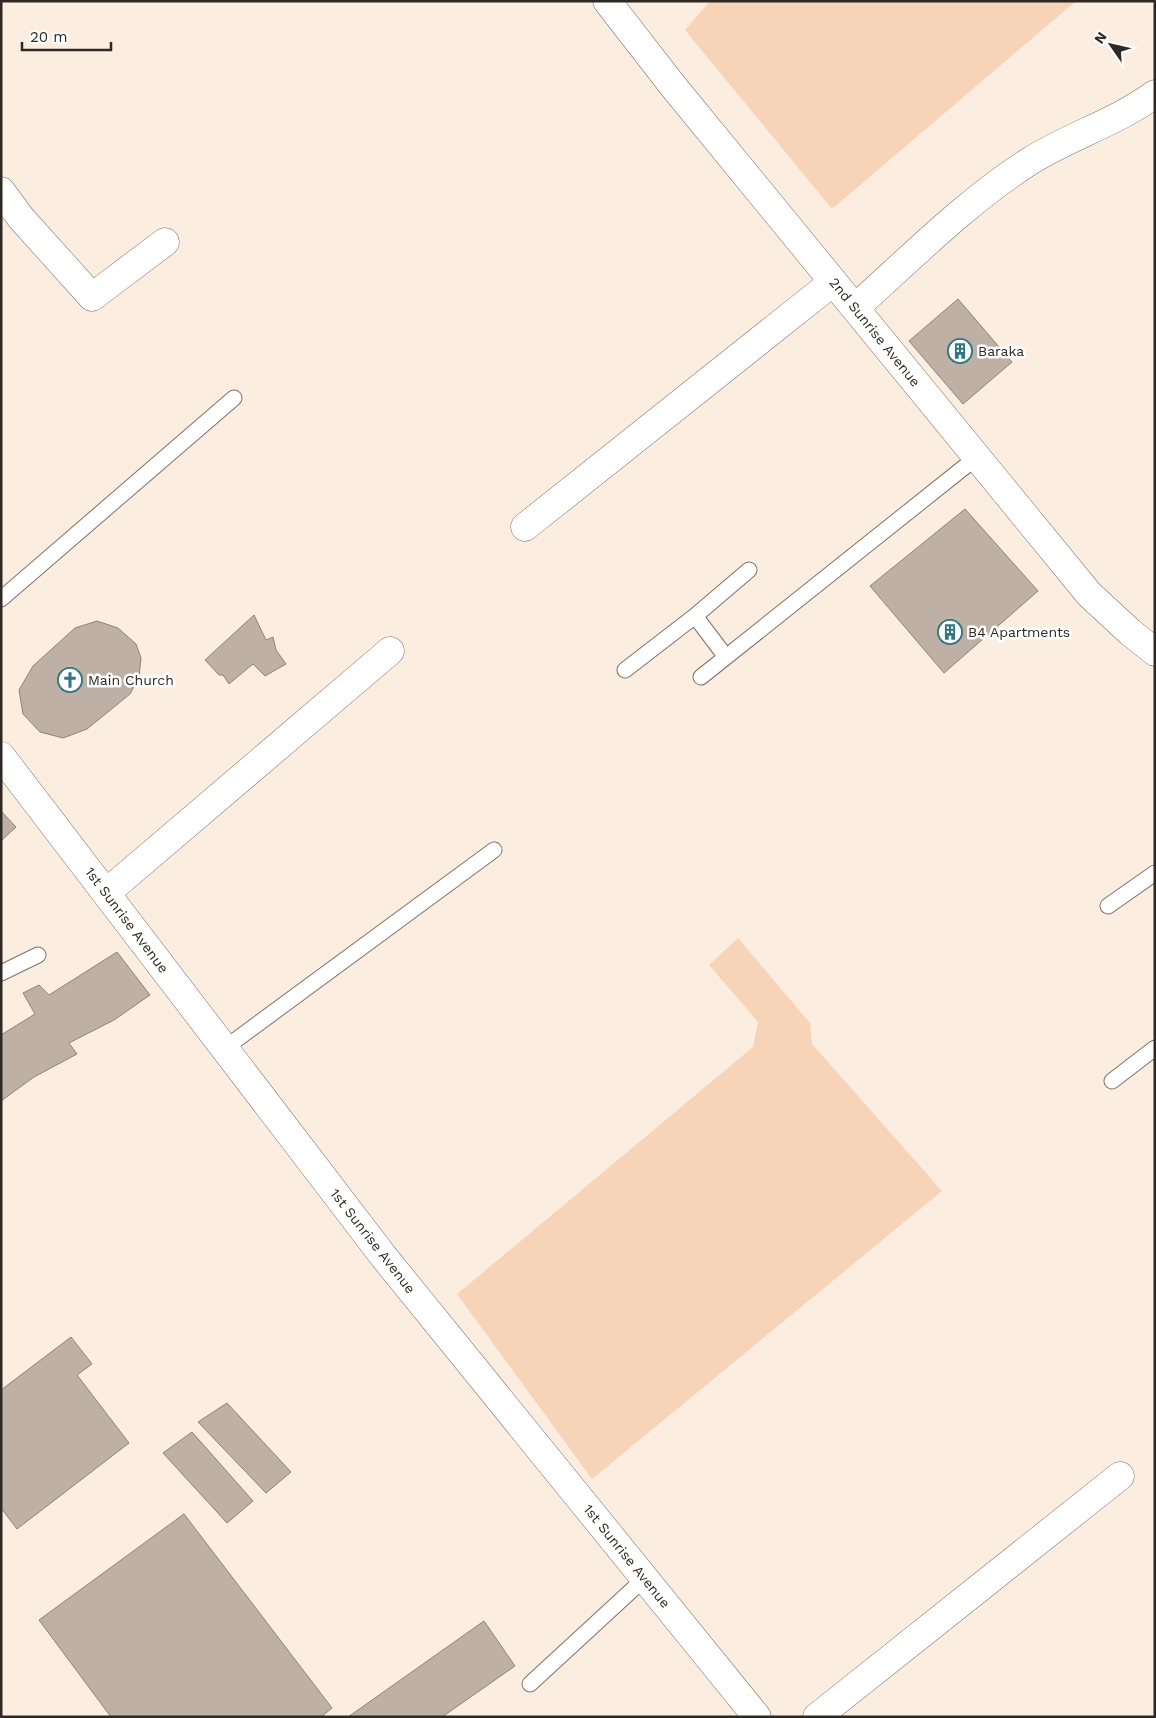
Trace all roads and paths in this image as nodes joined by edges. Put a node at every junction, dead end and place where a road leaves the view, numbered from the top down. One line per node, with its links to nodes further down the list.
1 (607, 1): 5 (street, 2nd Sunrise Avenue)
2 (1155, 94): 6 (street)
3 (1, 191): 4 (street)
4 (165, 242)
5 (834, 282): 6 (street, 2nd Sunrise Avenue); 9 (street)
6 (855, 308): 8 (street, 2nd Sunrise Avenue)
7 (234, 398): 11 (lane)
8 (977, 457): 14 (street, 2nd Sunrise Avenue); 15 (lane)
9 (525, 527)
10 (749, 570): 12 (lane)
11 (1, 599)
12 (695, 616): 15 (lane); 16 (lane)
13 (390, 651): 21 (street)
14 (1155, 652)
15 (726, 657): 17 (lane)
16 (625, 670)
17 (701, 677)
18 (1, 756): 21 (street, 1st Sunrise Avenue)
19 (494, 850): 25 (lane)
20 (1155, 873): 22 (lane)
21 (106, 893): 25 (street, 1st Sunrise Avenue)
22 (1108, 906)
23 (38, 955): 24 (lane)
24 (1, 973)
25 (225, 1048): 29 (street, 1st Sunrise Avenue)
26 (1155, 1048): 27 (lane)
27 (1112, 1081)
28 (1120, 1476): 32 (street)
29 (645, 1578): 30 (lane); 31 (street, 1st Sunrise Avenue)
30 (530, 1684)
31 (757, 1717)
32 (817, 1717)

